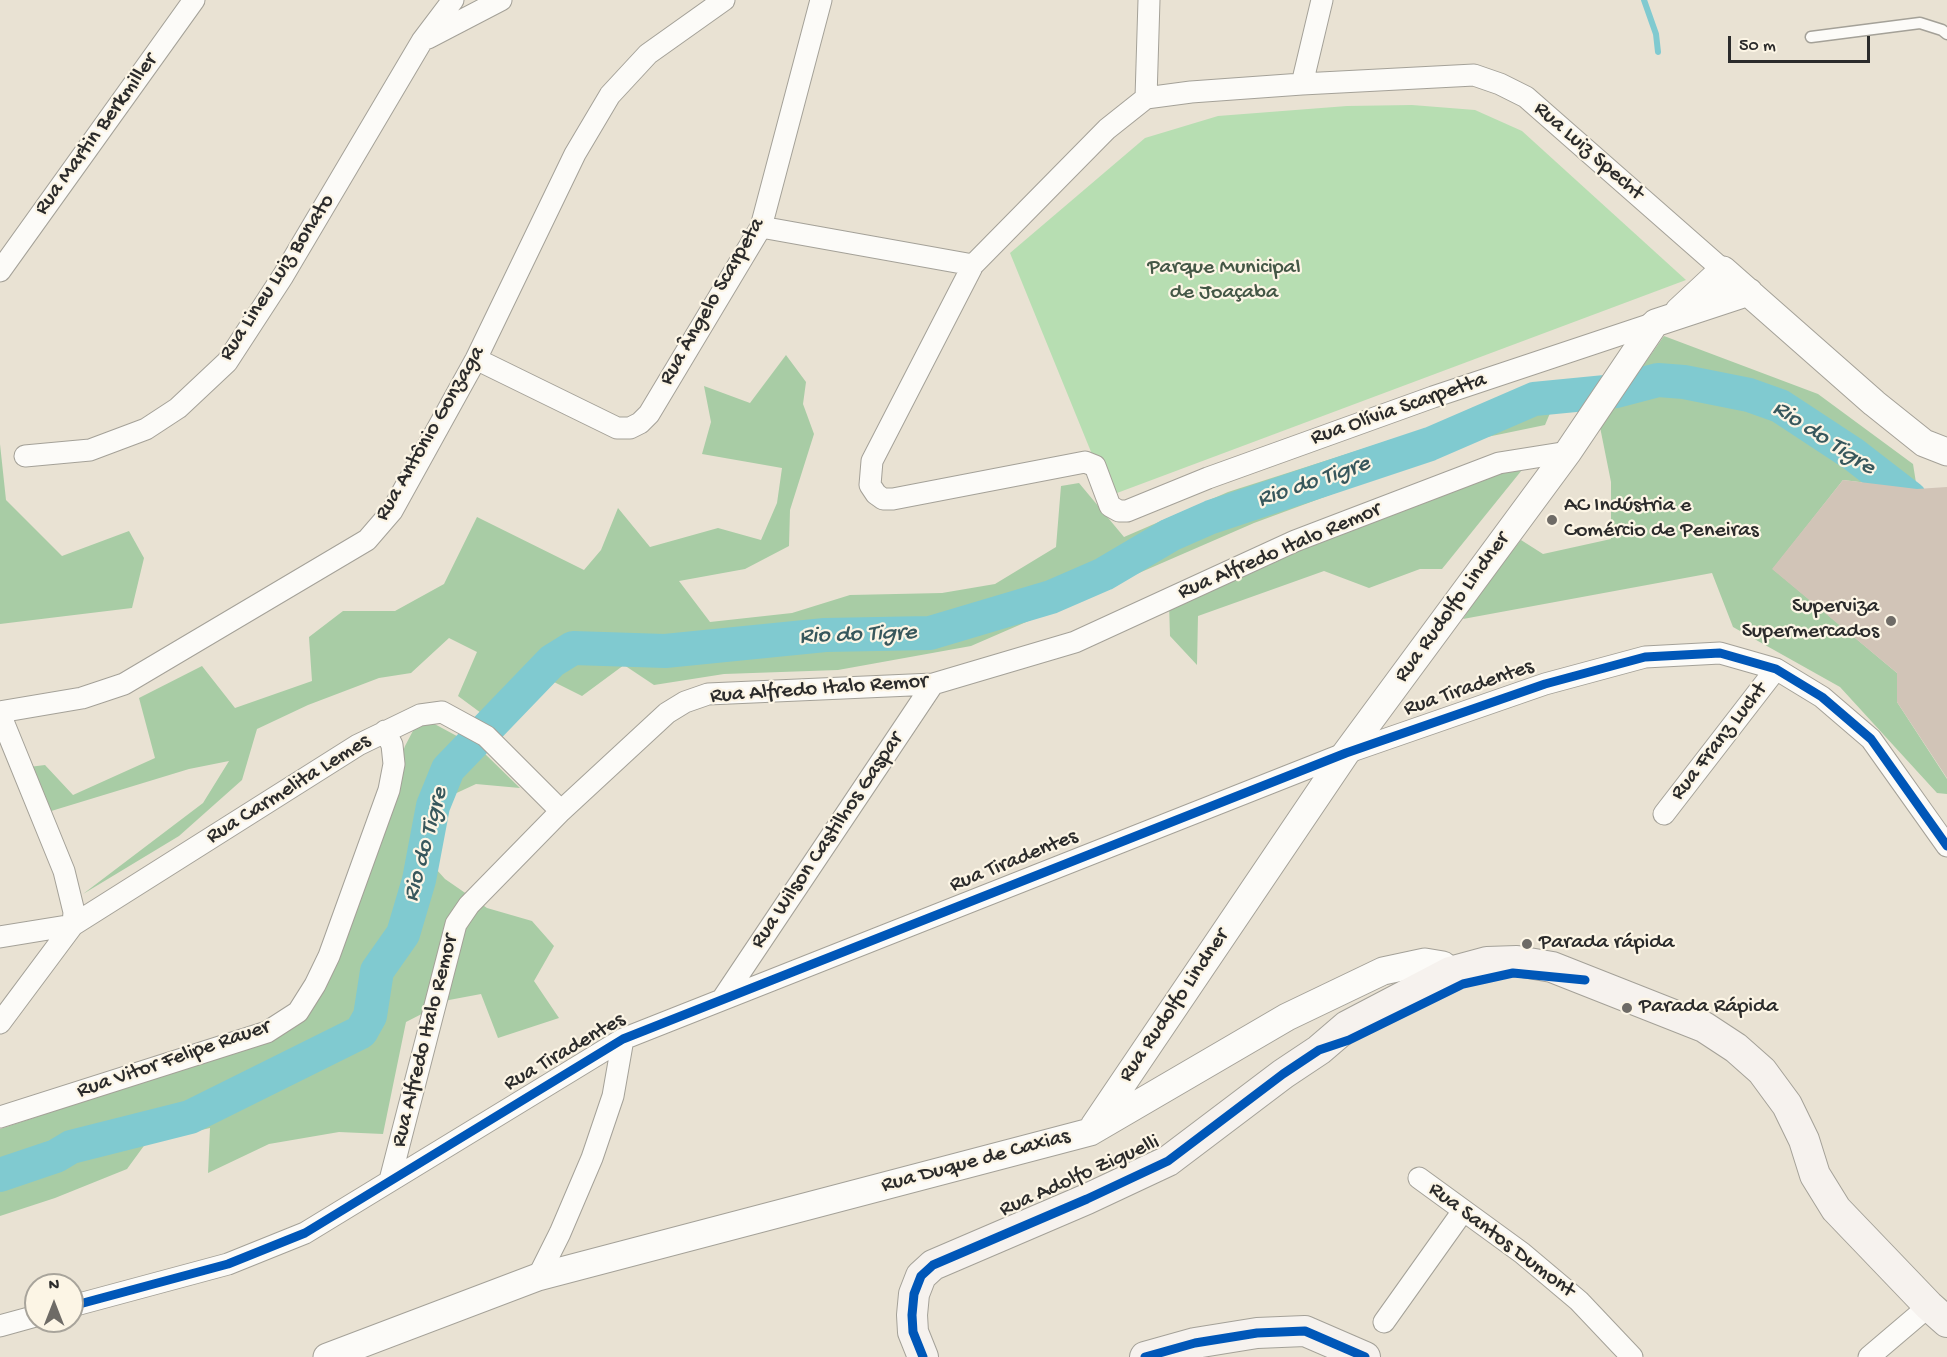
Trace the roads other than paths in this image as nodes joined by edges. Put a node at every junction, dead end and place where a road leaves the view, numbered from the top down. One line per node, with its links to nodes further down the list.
1 (194, 0): 16 (street, Rua Martin Berkmiller)
2 (453, 0): 10 (street, Rua Lineu Luiz Bonato)
3 (501, 0): 10 (street)
4 (724, 0): 19 (street, Rua Antônio Gonzaga)
5 (821, 0): 13 (street, Rua Ângelo Scarpeta)
6 (1149, 0): 12 (street)
7 (1323, 0): 11 (street)
8 (1947, 34): 9 (lane)
9 (1810, 38)
10 (422, 41): 22 (street, Rua Lineu Luiz Bonato)
11 (1302, 84): 12 (street, Rua Luiz Specht); 15 (street, Rua Luiz Specht)
12 (1146, 98): 14 (street)
13 (761, 227): 14 (street); 19 (street, Rua Ângelo Scarpeta)
14 (973, 266): 18 (street, Rua Olívia Scarpetta)
15 (1723, 270): 17 (street, Rua Luiz Specht); 18 (street, Rua Olívia Scarpetta)
16 (0, 271)
17 (1749, 292): 18 (street, Rua Olívia Scarpetta); 21 (street, Rua Luiz Specht)
18 (1664, 320): 20 (street, Rua Rudolfo Lindner)
19 (476, 358): 25 (street, Rua Antônio Gonzaga)
20 (1568, 452): 24 (street, Rua Alfredo Italo Remor); 27 (street, Rua Rudolfo Lindner)
21 (1947, 452)
22 (25, 456)
23 (1776, 669): 27 (street, Rua Tiradentes); 29 (street, Rua Franz Lucht); 30 (street, Rua Tiradentes)
24 (933, 684): 28 (street, Rua Alfredo Italo Remor); 34 (street, Rua Wilson Castilhos Gaspar)
25 (0, 713): 31 (street)
26 (385, 731): 28 (street, Rua Carmelita Lemes); 31 (street, Rua Carmelita Lemes); 37 (street, Rua Vitor Felipe Rauer)
27 (1346, 753): 34 (street, Rua Tiradentes); 38 (street, Rua Rudolfo Lindner)
28 (561, 811): 40 (street, Rua Alfredo Italo Remor)
29 (1664, 814)
30 (1945, 837)
31 (74, 925): 32 (street, Rua Carmelita Lemes); 35 (street)
32 (0, 937)
33 (1442, 982): 38 (street, Rua Duque de Caxias); 44 (main road); 49 (main road, Rua Adolfo Ziguelli)
34 (723, 998): 36 (street, Rua Tiradentes)
35 (0, 1023)
36 (623, 1039): 40 (street, Rua Tiradentes); 42 (street)
37 (0, 1117)
38 (1090, 1132): 42 (street, Rua Duque de Caxias)
39 (1419, 1178): 41 (street, Rua Santos Dumont)
40 (390, 1180): 43 (street, Rua Tiradentes)
41 (1463, 1211): 46 (street); 52 (street, Rua Santos Dumont)
42 (538, 1277): 48 (street, Rua Duque de Caxias)
43 (84, 1303)
44 (1938, 1314): 53 (street)
45 (24, 1319): 47 (street)
46 (1384, 1322)
47 (0, 1326)
48 (327, 1357)
49 (923, 1357)
50 (1145, 1357): 51 (main road)
51 (1365, 1357)
52 (1632, 1357)
53 (1869, 1357)

